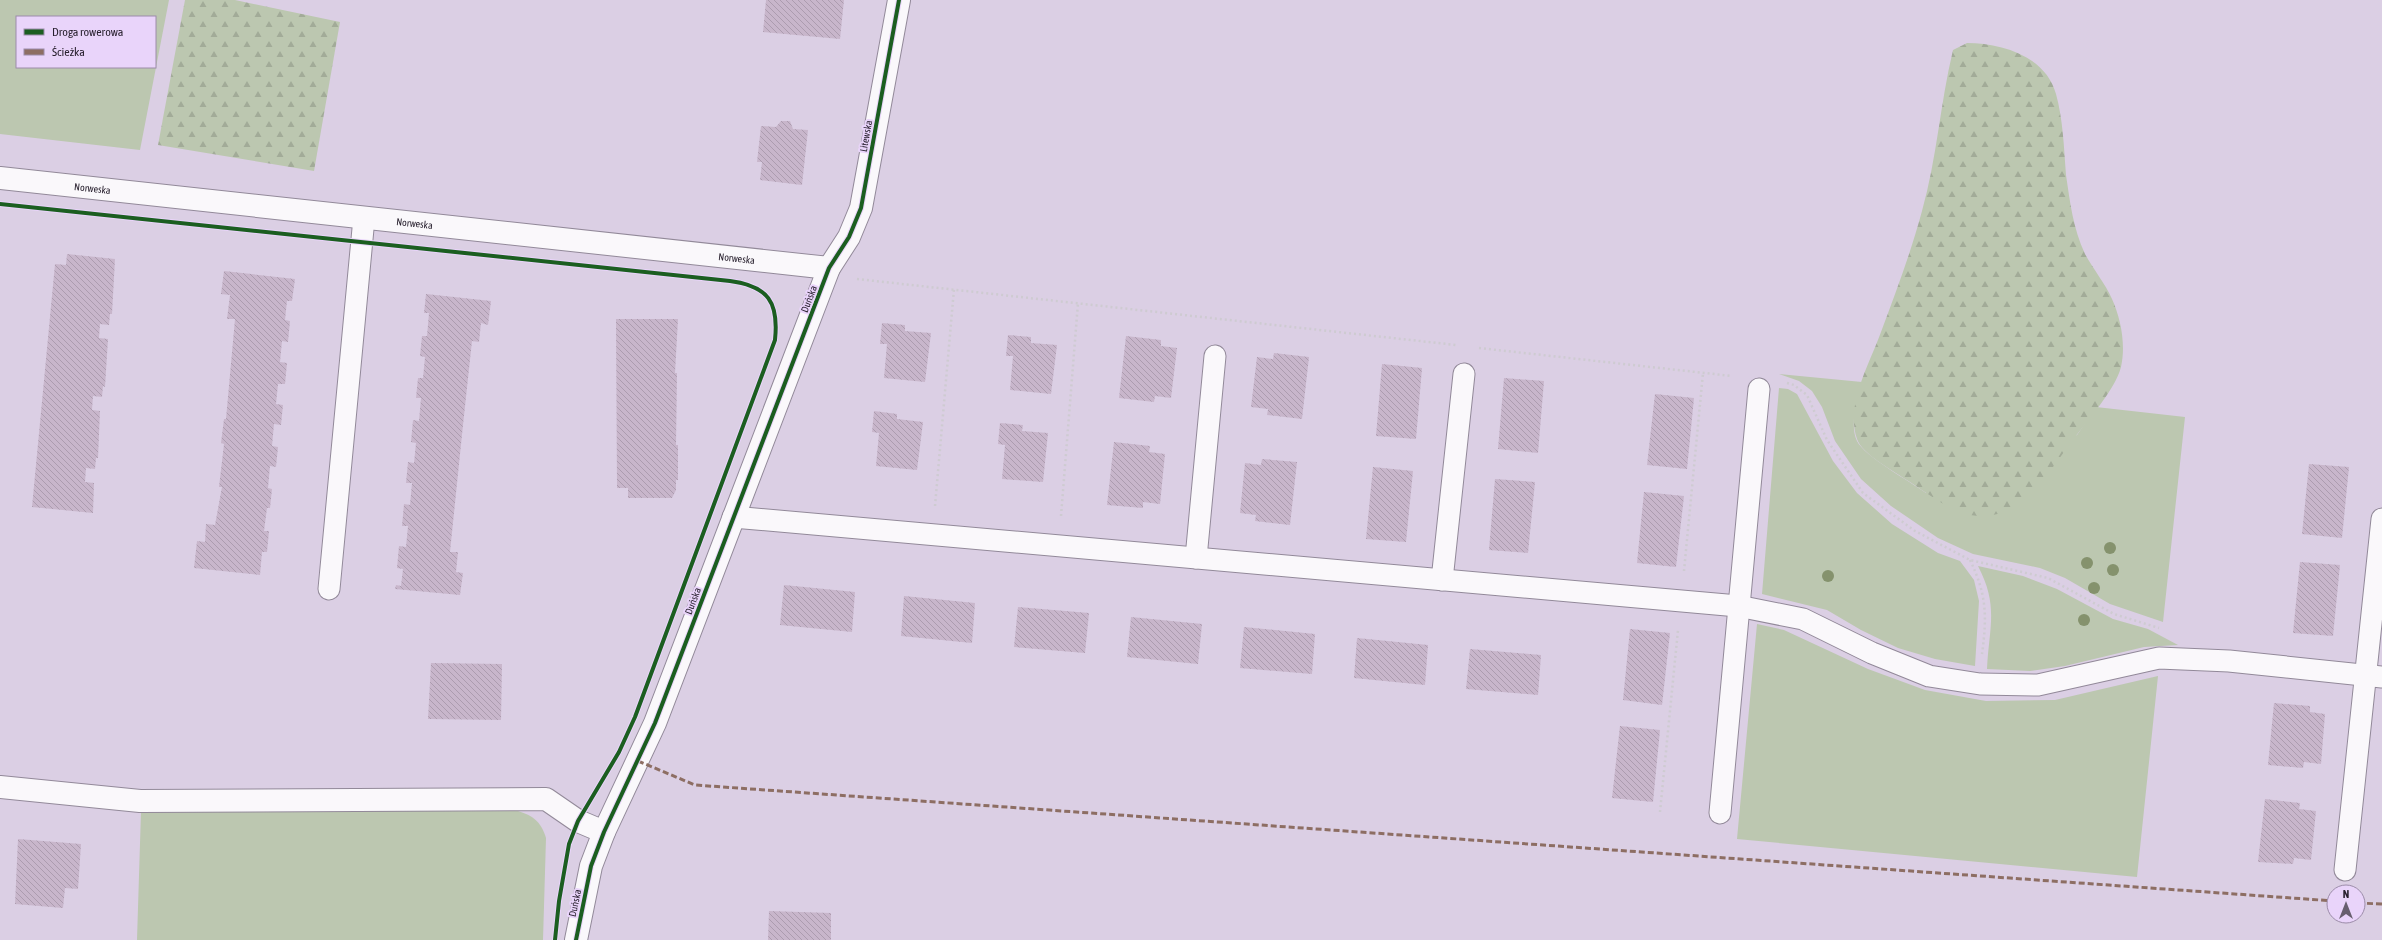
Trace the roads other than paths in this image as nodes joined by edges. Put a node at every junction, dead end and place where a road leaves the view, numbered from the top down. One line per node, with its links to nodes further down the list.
1 (899, 0): 4 (street, Litewska)
2 (0, 178): 3 (street, Norweska)
3 (364, 218): 4 (street, Norweska); 12 (lane)
4 (829, 268): 8 (street, Duńska)
5 (1215, 356): 10 (lane)
6 (1464, 374): 11 (lane)
7 (1759, 389): 13 (lane)
8 (733, 517): 10 (lane); 17 (street, Duńska)
9 (2382, 519): 14 (lane)
10 (1196, 558): 11 (lane)
11 (1442, 580): 13 (lane)
12 (329, 589)
13 (1738, 606): 14 (lane); 16 (lane)
14 (2373, 676): 18 (lane)
15 (0, 787): 17 (street)
16 (1720, 813)
17 (604, 832): 19 (street, Duńska)
18 (2345, 870)
19 (576, 940)

